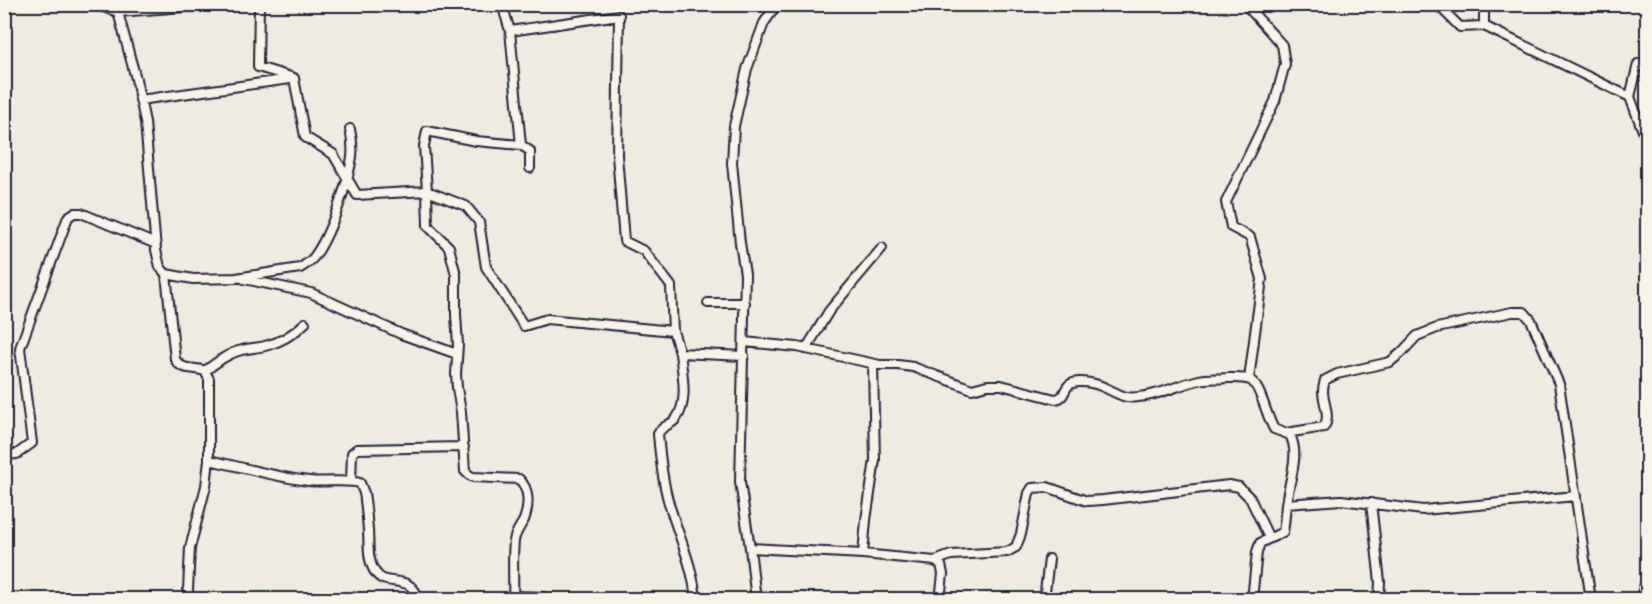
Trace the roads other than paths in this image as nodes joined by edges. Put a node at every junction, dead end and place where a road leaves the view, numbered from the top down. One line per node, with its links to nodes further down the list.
1 (94, 4): 9 (street)
2 (225, 4): 9 (street)
3 (259, 4): 13 (street)
4 (502, 4): 11 (street)
5 (777, 4): 27 (street)
6 (1245, 4): 37 (street)
7 (1437, 4): 10 (street)
8 (1484, 4): 10 (street)
9 (118, 8): 15 (street)
10 (1484, 26): 14 (street)
11 (510, 31): 18 (street); 29 (street)
12 (1647, 62): 14 (street)
13 (294, 78): 15 (street); 20 (street)
14 (1630, 97): 17 (street)
15 (140, 100): 22 (street)
16 (350, 129): 20 (street)
17 (1647, 144)
18 (521, 145): 19 (street); 21 (street)
19 (530, 168)
20 (347, 178): 21 (street); 25 (street)
21 (427, 191): 29 (street); 33 (street)
22 (156, 244): 24 (street); 40 (street)
23 (882, 248): 31 (street)
24 (166, 274): 25 (street); 36 (street)
25 (236, 278): 33 (street)
26 (708, 303): 27 (street)
27 (745, 303): 30 (street)
28 (305, 323): 36 (street)
29 (673, 331): 32 (street)
30 (744, 342): 31 (street); 34 (street)
31 (806, 349): 35 (street)
32 (680, 353): 34 (street); 58 (street)
33 (457, 354): 39 (street)
34 (744, 356): 47 (street)
35 (873, 364): 37 (street); 48 (street)
36 (206, 371): 41 (street)
37 (1249, 379): 38 (street)
38 (1286, 433): 43 (street); 44 (street)
39 (464, 447): 42 (street); 52 (street)
40 (4, 454)
41 (209, 460): 42 (street); 55 (street)
42 (351, 481): 56 (street)
43 (1576, 495): 45 (street); 64 (street)
44 (1286, 504): 45 (street); 46 (street)
45 (1371, 504): 63 (street)
46 (1269, 538): 50 (street); 62 (street)
47 (750, 548): 48 (street); 59 (street)
48 (863, 554): 50 (street)
49 (1049, 559): 61 (street)
50 (935, 561): 60 (street)
51 (1647, 575): 65 (street)
52 (513, 598): 57 (street)
53 (90, 600): 54 (street)
54 (95, 600)
55 (189, 600)
56 (419, 600)
57 (550, 600)
58 (696, 600)
59 (756, 600)
60 (940, 600)
61 (1044, 600)
62 (1252, 600)
63 (1378, 600)
64 (1591, 600)
65 (1640, 600)

